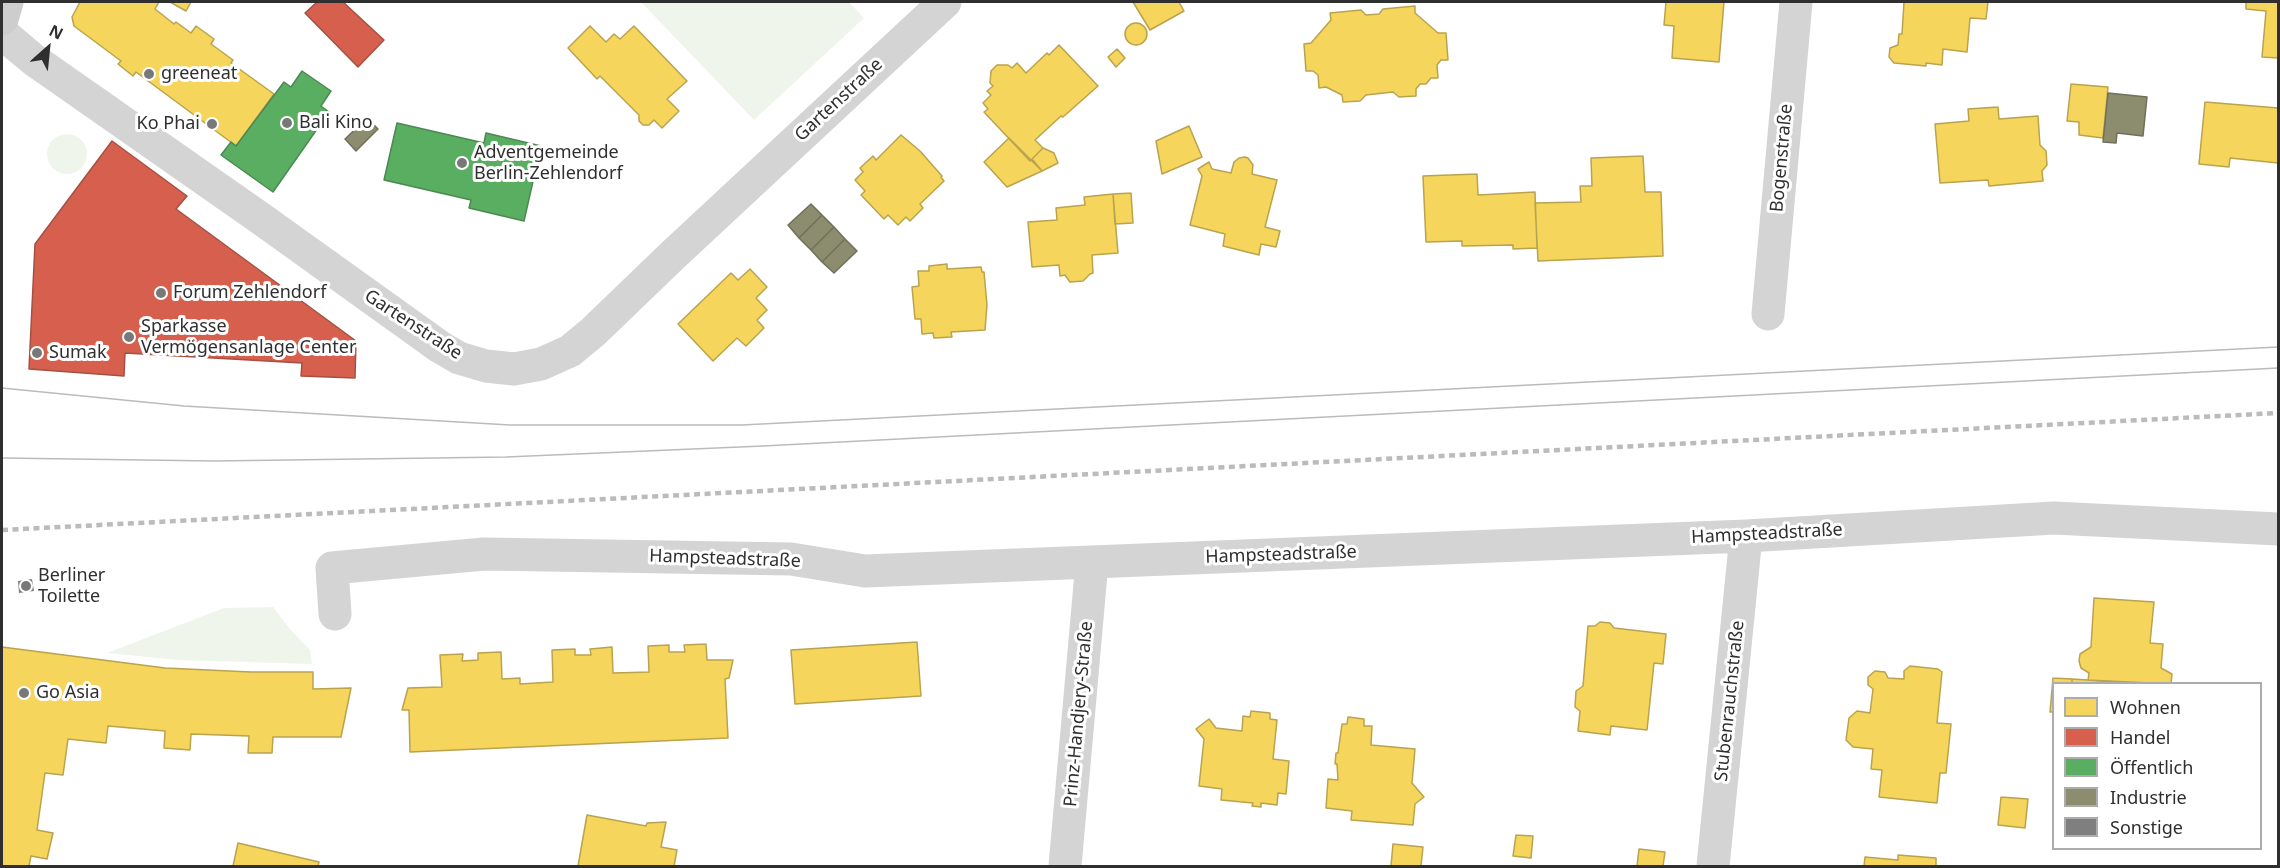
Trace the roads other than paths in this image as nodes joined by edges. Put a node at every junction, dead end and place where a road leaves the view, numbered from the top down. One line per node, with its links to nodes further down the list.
1 (945, 2): 3 (street, Gartenstraße)
2 (1796, 2): 4 (street, Bogenstraße)
3 (3, 15)
4 (1768, 314)
5 (2278, 530): 6 (street, Hampsteadstraße)
6 (1746, 536): 7 (street, Hampsteadstraße); 10 (street, Stubenrauchstraße)
7 (1092, 562): 8 (street, Hampsteadstraße); 9 (street, Prinz-Handjery-Straße)
8 (335, 614)
9 (1065, 867)
10 (1713, 867)

